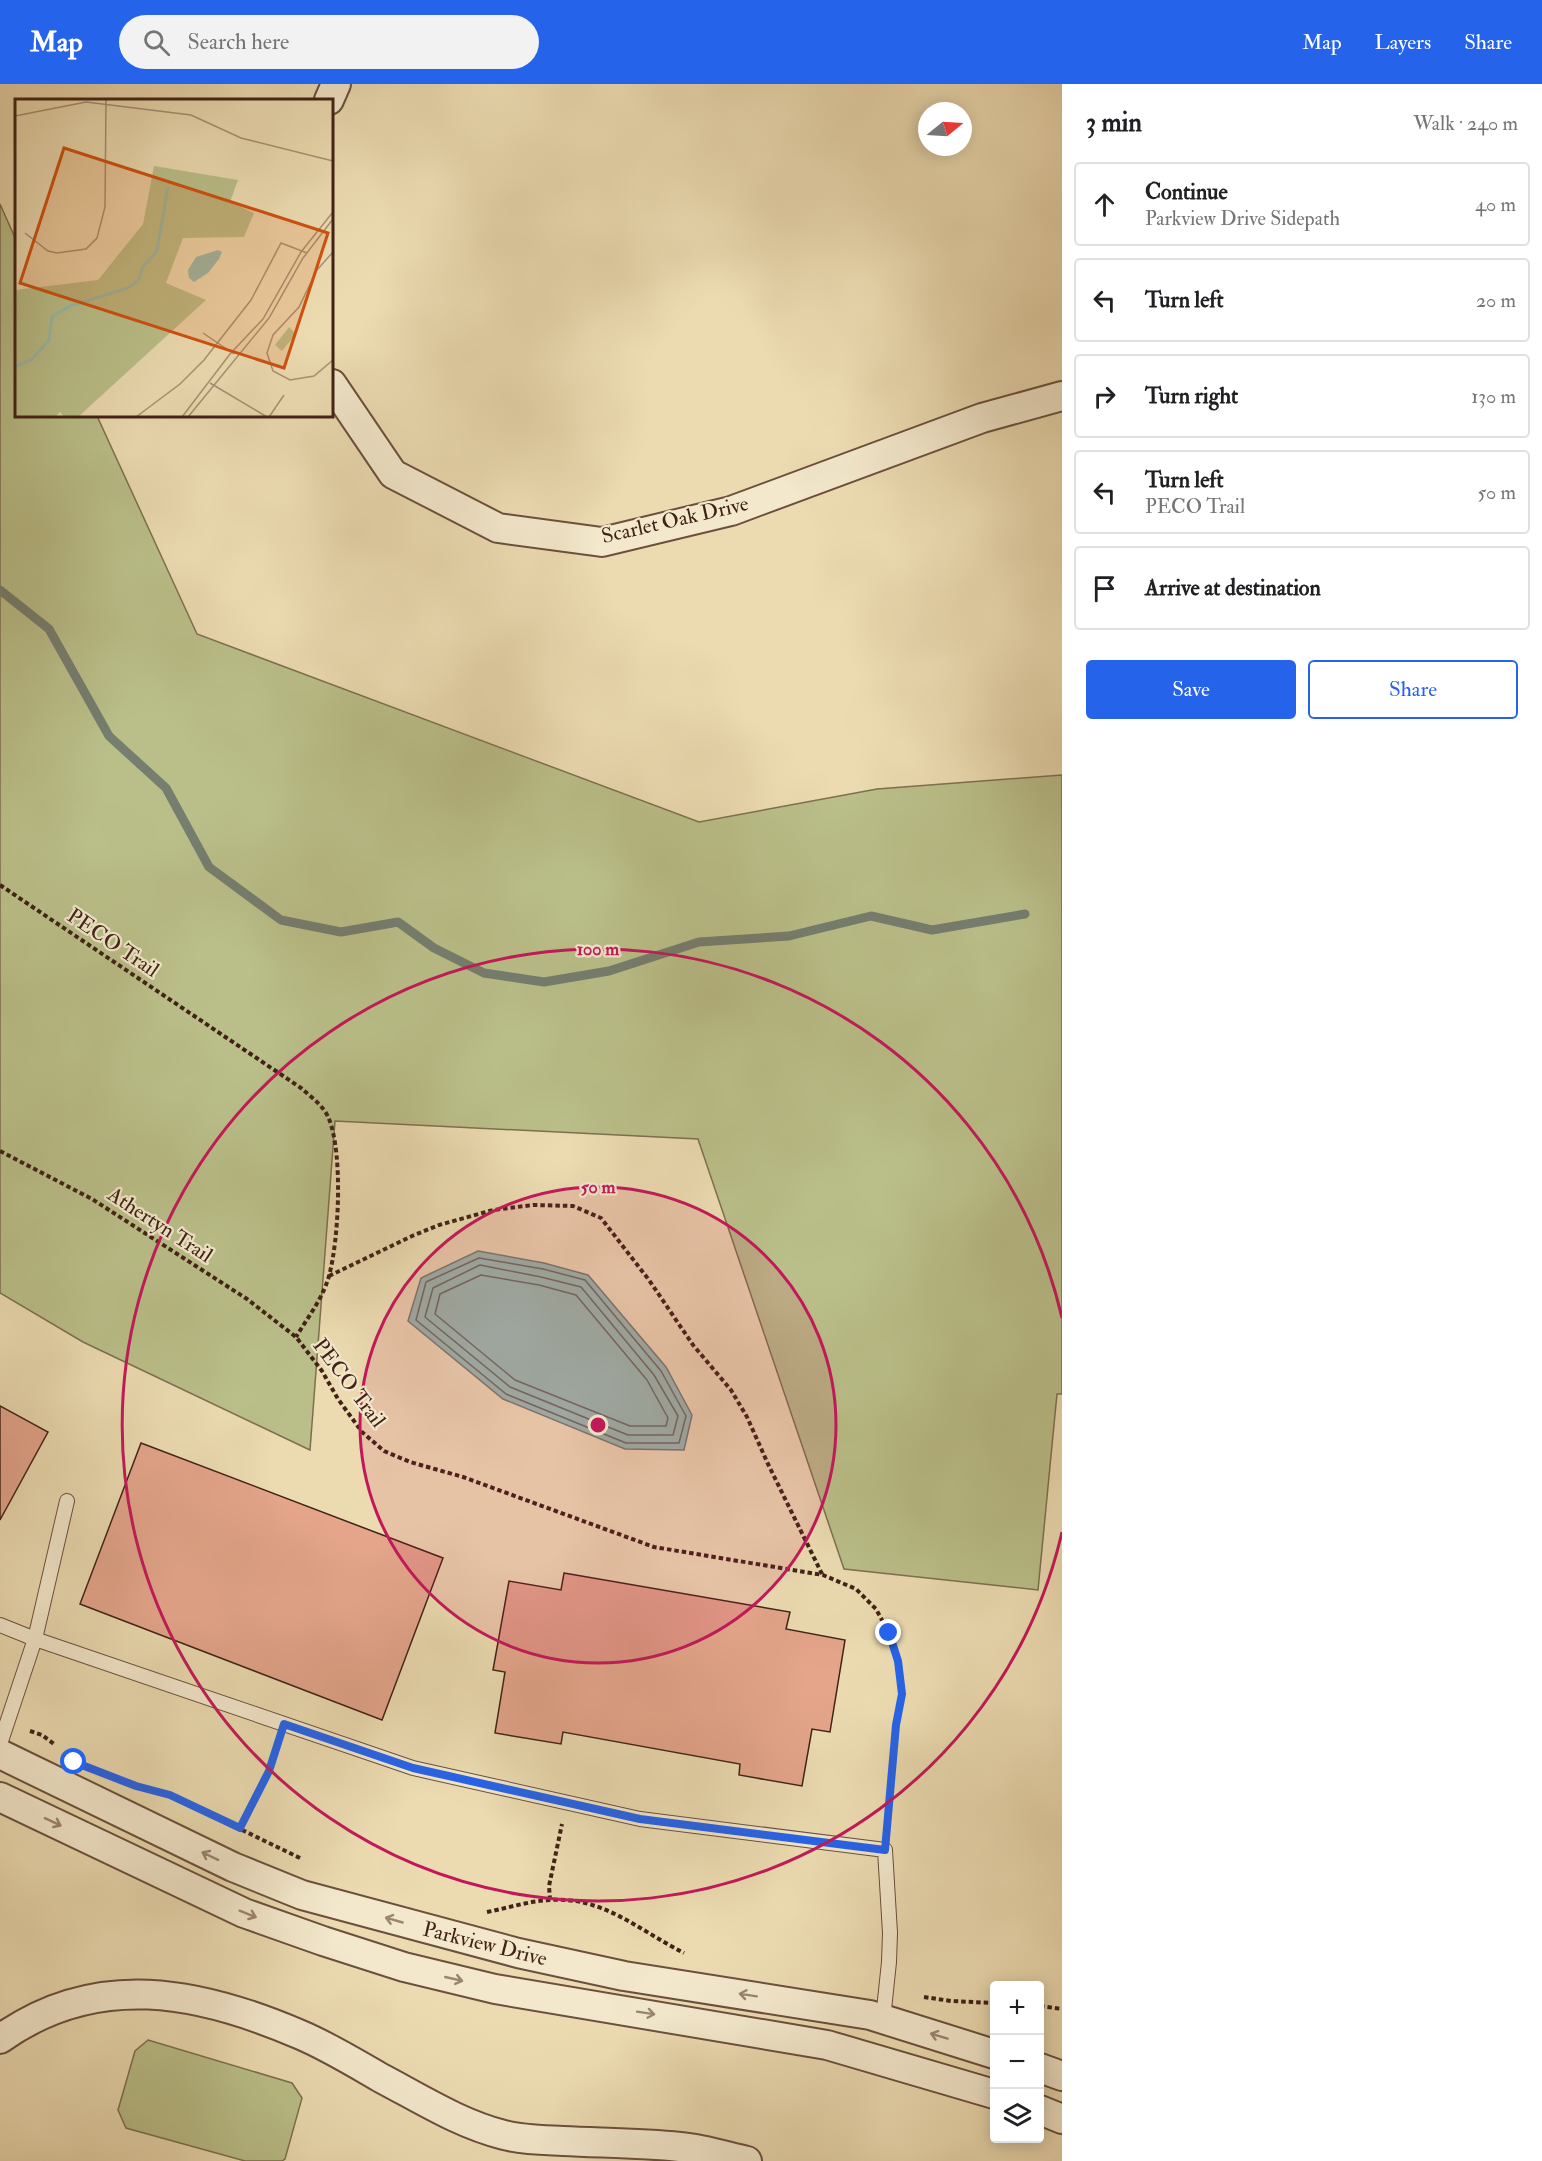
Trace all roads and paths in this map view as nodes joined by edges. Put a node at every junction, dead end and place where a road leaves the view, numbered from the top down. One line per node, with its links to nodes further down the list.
1 (336, 84): 2 (street)
2 (329, 99)
3 (333, 385): 4 (street, Scarlet Oak Drive)
4 (1062, 396)
5 (0, 885): 7 (path, PECO Trail)
6 (0, 1150): 8 (path, Athertyn Trail)
7 (329, 1276): 8 (path, PECO Trail); 10 (path)
8 (296, 1337): 10 (path, PECO Trail)
9 (67, 1501): 12 (lane)
10 (823, 1575): 22 (path, PECO Trail)
11 (0, 1625): 12 (lane)
12 (35, 1639): 13 (lane); 15 (lane)
13 (284, 1724): 20 (lane); 21 (path)
14 (30, 1731): 16 (path)
15 (0, 1744)
16 (59, 1751)
17 (0, 1754): 31 (street, Parkview Drive, one-way to 17)
18 (136, 1786): 21 (path)
19 (0, 1797): 34 (street, Parkview Drive, one-way to 34)
20 (567, 1802): 22 (lane); 24 (path)
21 (240, 1828): 23 (path)
22 (885, 1850): 31 (lane)
23 (311, 1864)
24 (550, 1900): 25 (path); 26 (path)
25 (485, 1912)
26 (693, 1957)
27 (914, 1995): 28 (path)
28 (990, 2003)
29 (1044, 2007): 30 (path)
30 (1062, 2009)
31 (883, 2019): 33 (street, Parkview Drive, one-way to 31); 34 (street)
32 (0, 2040): 40 (street)
33 (990, 2053)
34 (871, 2057): 37 (street, Parkview Drive)
35 (1044, 2069): 36 (street)
36 (1062, 2076)
37 (990, 2093)
38 (1044, 2112): 39 (street)
39 (1062, 2119)
40 (747, 2161)

